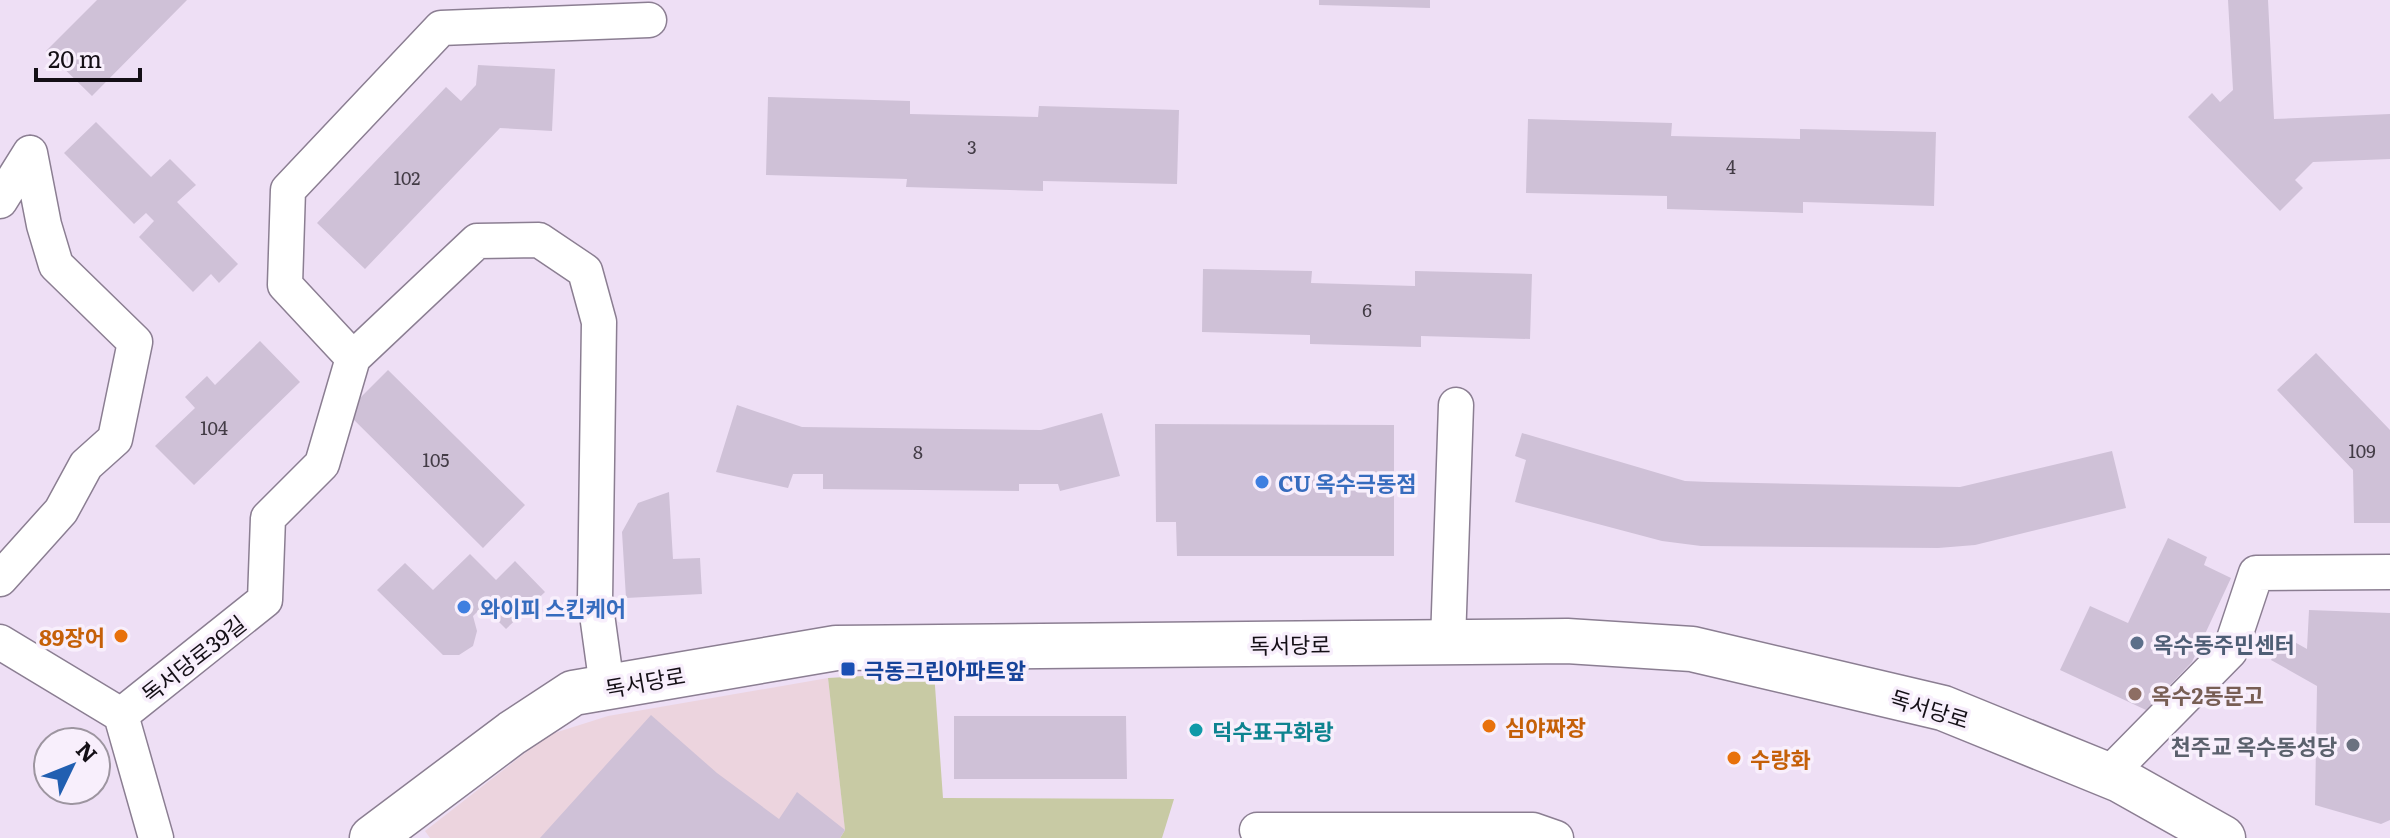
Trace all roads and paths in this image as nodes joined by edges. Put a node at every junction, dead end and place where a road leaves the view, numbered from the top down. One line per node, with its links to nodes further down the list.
1 (649, 20): 3 (street)
2 (0, 201): 6 (street)
3 (353, 358): 9 (street); 10 (street, 독서당로39길)
4 (1456, 405): 8 (street)
5 (2390, 572): 11 (street)
6 (0, 579)
7 (0, 642): 10 (street, 독서당로39길)
8 (1448, 642): 9 (main road, 독서당로); 11 (main road, 독서당로)
9 (607, 687): 14 (main road, 독서당로)
10 (121, 715): 13 (street, 독서당로39길)
11 (2108, 775): 16 (main road, 독서당로)
12 (1257, 830): 15 (street)
13 (156, 838)
14 (372, 838)
15 (1556, 838)
16 (2223, 838)

